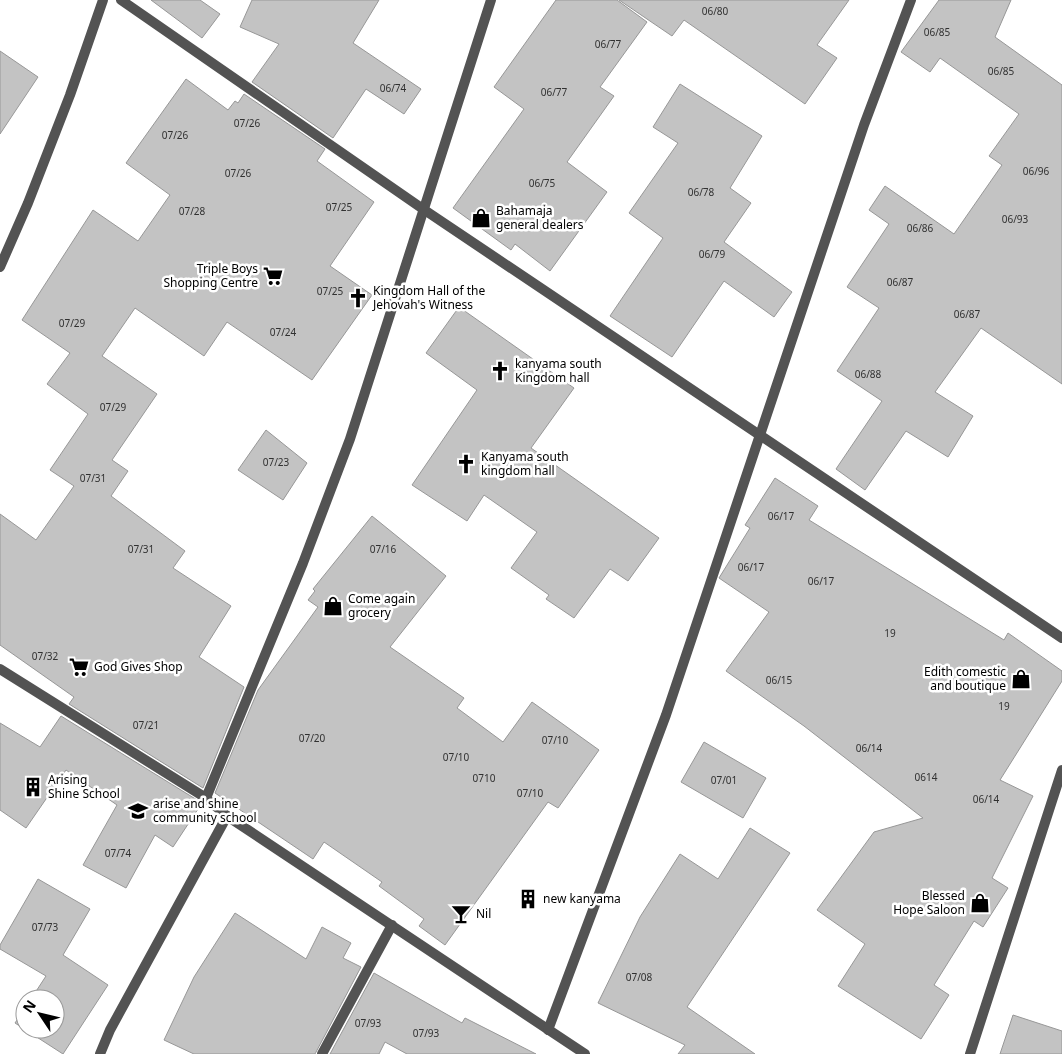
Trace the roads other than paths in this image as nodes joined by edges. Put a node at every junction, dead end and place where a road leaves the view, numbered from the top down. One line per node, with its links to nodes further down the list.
1 (103, 0): 6 (street)
2 (121, 0): 5 (street)
3 (491, 0): 5 (street)
4 (911, 0): 7 (street)
5 (422, 209): 7 (street); 11 (street)
6 (0, 267)
7 (758, 434): 8 (street); 14 (street)
8 (1062, 638)
9 (0, 669): 11 (street)
10 (1062, 770): 18 (street)
11 (206, 798): 12 (street)
12 (228, 816): 13 (street); 15 (street)
13 (392, 925): 14 (street); 16 (street)
14 (548, 1030): 17 (street)
15 (100, 1054)
16 (322, 1054)
17 (585, 1054)
18 (970, 1054)

